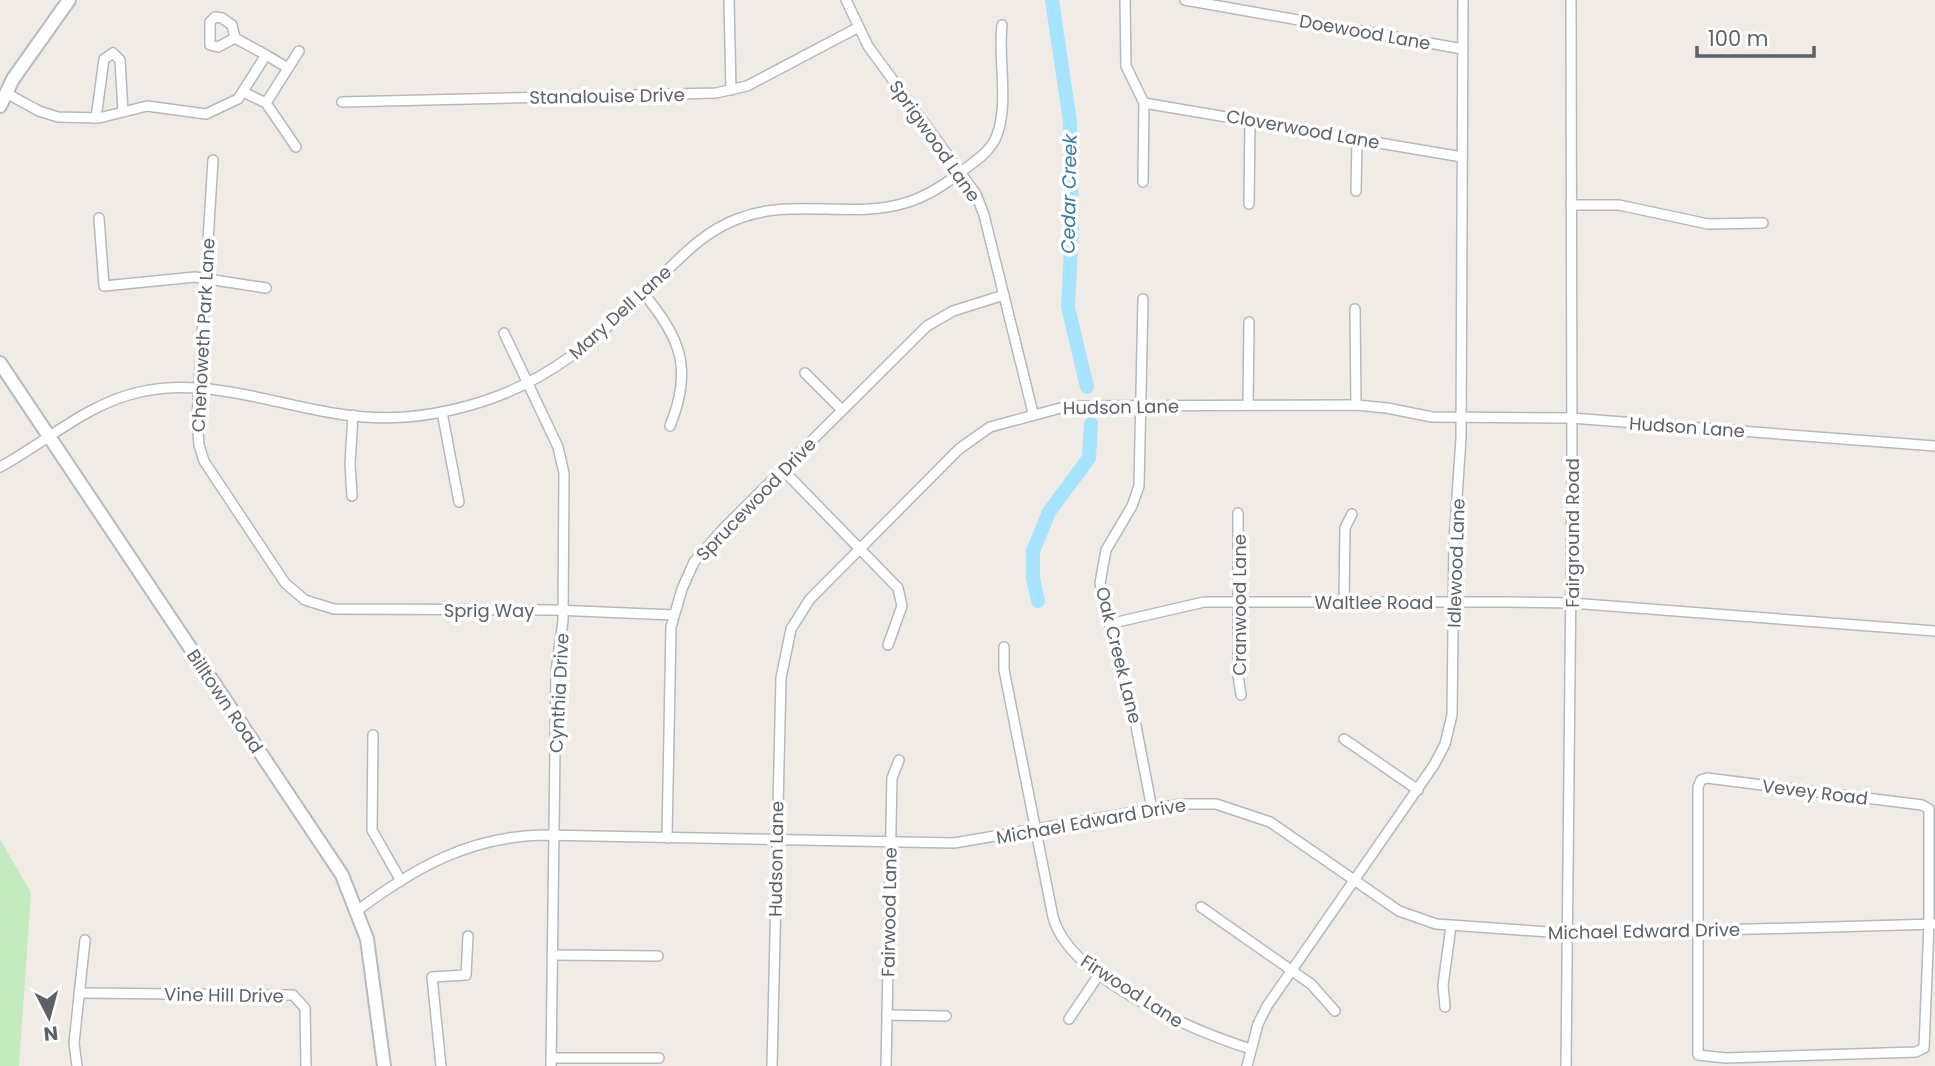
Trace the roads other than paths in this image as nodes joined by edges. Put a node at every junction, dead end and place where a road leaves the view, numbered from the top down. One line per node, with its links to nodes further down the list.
1 (69, 0): 17 (main road)
2 (729, 0): 15 (street)
3 (846, 0): 9 (street, Sprigwood Lane)
4 (1125, 0): 20 (street)
5 (1185, 0): 11 (street, Doewood Lane)
6 (1463, 0): 11 (street, Idlewood Lane)
7 (1571, 0): 33 (street, Fairground Road)
8 (1002, 26): 29 (street, Mary Dell Lane)
9 (857, 28): 15 (street, Stanalouise Drive); 29 (street, Sprigwood Lane)
10 (235, 38): 13 (street)
11 (1463, 49): 27 (street, Idlewood Lane)
12 (299, 51): 14 (street)
13 (266, 55): 14 (street); 16 (street)
14 (288, 68): 19 (street)
15 (731, 90): 18 (street, Stanalouise Drive)
16 (243, 92): 19 (street); 22 (street)
17 (6, 93): 21 (main road); 23 (street)
18 (342, 102)
19 (266, 103): 26 (street)
20 (1144, 103): 24 (street, Cloverwood Lane); 30 (street)
21 (0, 106)
22 (123, 112): 23 (street); 23 (street)
23 (96, 118)
24 (1250, 120): 25 (street, Cloverwood Lane); 32 (street)
25 (1357, 139): 27 (street, Cloverwood Lane); 31 (street)
26 (296, 147)
27 (1462, 157): 55 (street, Idlewood Lane)
28 (213, 160): 36 (street, Chenoweth Park Lane)
29 (961, 172): 38 (street, Mary Dell Lane); 39 (street, Sprigwood Lane)
30 (1143, 182)
31 (1356, 191)
32 (1249, 204)
33 (1571, 205): 35 (street); 56 (street, Fairground Road)
34 (99, 218): 36 (street)
35 (1763, 223)
36 (205, 278): 37 (street); 47 (street, Chenoweth Park Lane)
37 (267, 288)
38 (644, 294): 46 (street, Mary Dell Lane); 57 (street)
39 (1004, 295): 51 (street, Sprucewood Drive); 53 (street, Sprigwood Lane)
40 (1143, 299): 48 (street, Oak Creek Lane)
41 (1355, 309): 50 (street)
42 (1249, 322): 49 (street)
43 (504, 333): 46 (street, Cynthia Drive)
44 (0, 363): 58 (main road, Billtown Road)
45 (805, 373): 51 (street)
46 (527, 384): 52 (street, Mary Dell Lane); 72 (street, Cynthia Drive)
47 (199, 387): 54 (street, Mary Dell Lane); 58 (street, Mary Dell Lane); 67 (street, Chenoweth Park Lane)
48 (1143, 405): 49 (street, Hudson Lane); 53 (street, Hudson Lane); 74 (street, Oak Creek Lane)
49 (1248, 405): 50 (street, Hudson Lane)
50 (1356, 405): 55 (street, Hudson Lane)
51 (842, 410): 61 (street, Sprucewood Drive)
52 (442, 412): 54 (street, Mary Dell Lane); 63 (street)
53 (1033, 413): 66 (street, Hudson Lane)
54 (353, 415): 62 (street)
55 (1461, 418): 56 (street, Hudson Lane); 70 (street, Idlewood Lane)
56 (1571, 418): 59 (street, Hudson Lane); 71 (street, Fairground Road)
57 (670, 426)
58 (50, 438): 60 (street, Mary Dell Lane); 92 (main road, Billtown Road)
59 (1935, 446)
60 (0, 467)
61 (782, 469): 66 (street); 73 (street, Sprucewood Drive)
62 (352, 495)
63 (458, 502)
64 (1238, 513): 68 (street, Cranwood Lane)
65 (1352, 514): 69 (street)
66 (860, 547): 76 (street); 87 (street, Hudson Lane)
67 (305, 600): 72 (street, Sprig Way)
68 (1238, 601): 69 (street, Waltlee Road); 74 (street, Waltlee Road); 78 (street, Cranwood Lane)
69 (1344, 602): 70 (street, Waltlee Road)
70 (1453, 603): 71 (street, Waltlee Road); 82 (street, Idlewood Lane)
71 (1571, 603): 75 (street, Waltlee Road); 96 (street, Fairground Road)
72 (563, 611): 73 (street, Sprig Way); 85 (street, Cynthia Drive)
73 (674, 615): 86 (street, Sprucewood Drive)
74 (1109, 624): 83 (street, Oak Creek Lane)
75 (1935, 631)
76 (888, 645)
77 (1004, 647): 84 (street, Firwood Lane)
78 (1241, 695)
79 (373, 735): 90 (street)
80 (1344, 738): 82 (street)
81 (899, 760): 88 (street, Fairwood Lane)
82 (1418, 790): 89 (street, Idlewood Lane)
83 (1152, 809): 84 (street, Michael Edward Drive); 89 (street, Michael Edward Drive)
84 (1037, 831): 88 (street, Michael Edward Drive); 102 (street, Firwood Lane)
85 (553, 835): 86 (street, Michael Edward Drive); 90 (street, Michael Edward Drive); 99 (street, Cynthia Drive)
86 (667, 838): 87 (street, Michael Edward Drive)
87 (776, 840): 88 (street, Michael Edward Drive); 116 (street, Hudson Lane)
88 (891, 843): 106 (street, Fairwood Lane)
89 (1355, 880): 94 (street, Michael Edward Drive); 101 (street, Idlewood Lane)
90 (401, 881): 92 (street, Michael Edward Drive)
91 (1201, 907): 101 (street)
92 (358, 910): 114 (main road, Billtown Road)
93 (1932, 924): 95 (street, Michael Edward Drive); 95 (street); 95 (street, Vevey Road)
94 (1451, 926): 96 (street, Michael Edward Drive); 104 (street)
95 (1695, 931): 96 (street, Michael Edward Drive)
96 (1567, 934): 119 (street, Fairground Road)
97 (468, 936): 115 (street)
98 (85, 940): 103 (street)
99 (552, 955): 100 (street); 111 (street, Cynthia Drive)
100 (658, 956)
101 (1292, 971): 105 (street); 109 (street, Idlewood Lane)
102 (1100, 973): 108 (street); 109 (street, Firwood Lane)
103 (79, 993): 112 (street); 113 (street, Vine Hill Drive)
104 (1445, 1007)
105 (1335, 1011)
106 (887, 1015): 107 (street); 117 (street, Fairwood Lane)
107 (946, 1016)
108 (1069, 1019)
109 (1251, 1049): 118 (street, Idlewood Lane)
110 (659, 1058): 111 (street)
111 (551, 1062)
112 (77, 1066)
113 (306, 1066)
114 (384, 1066)
115 (441, 1066)
116 (772, 1066)
117 (886, 1066)
118 (1247, 1066)
119 (1566, 1066)

